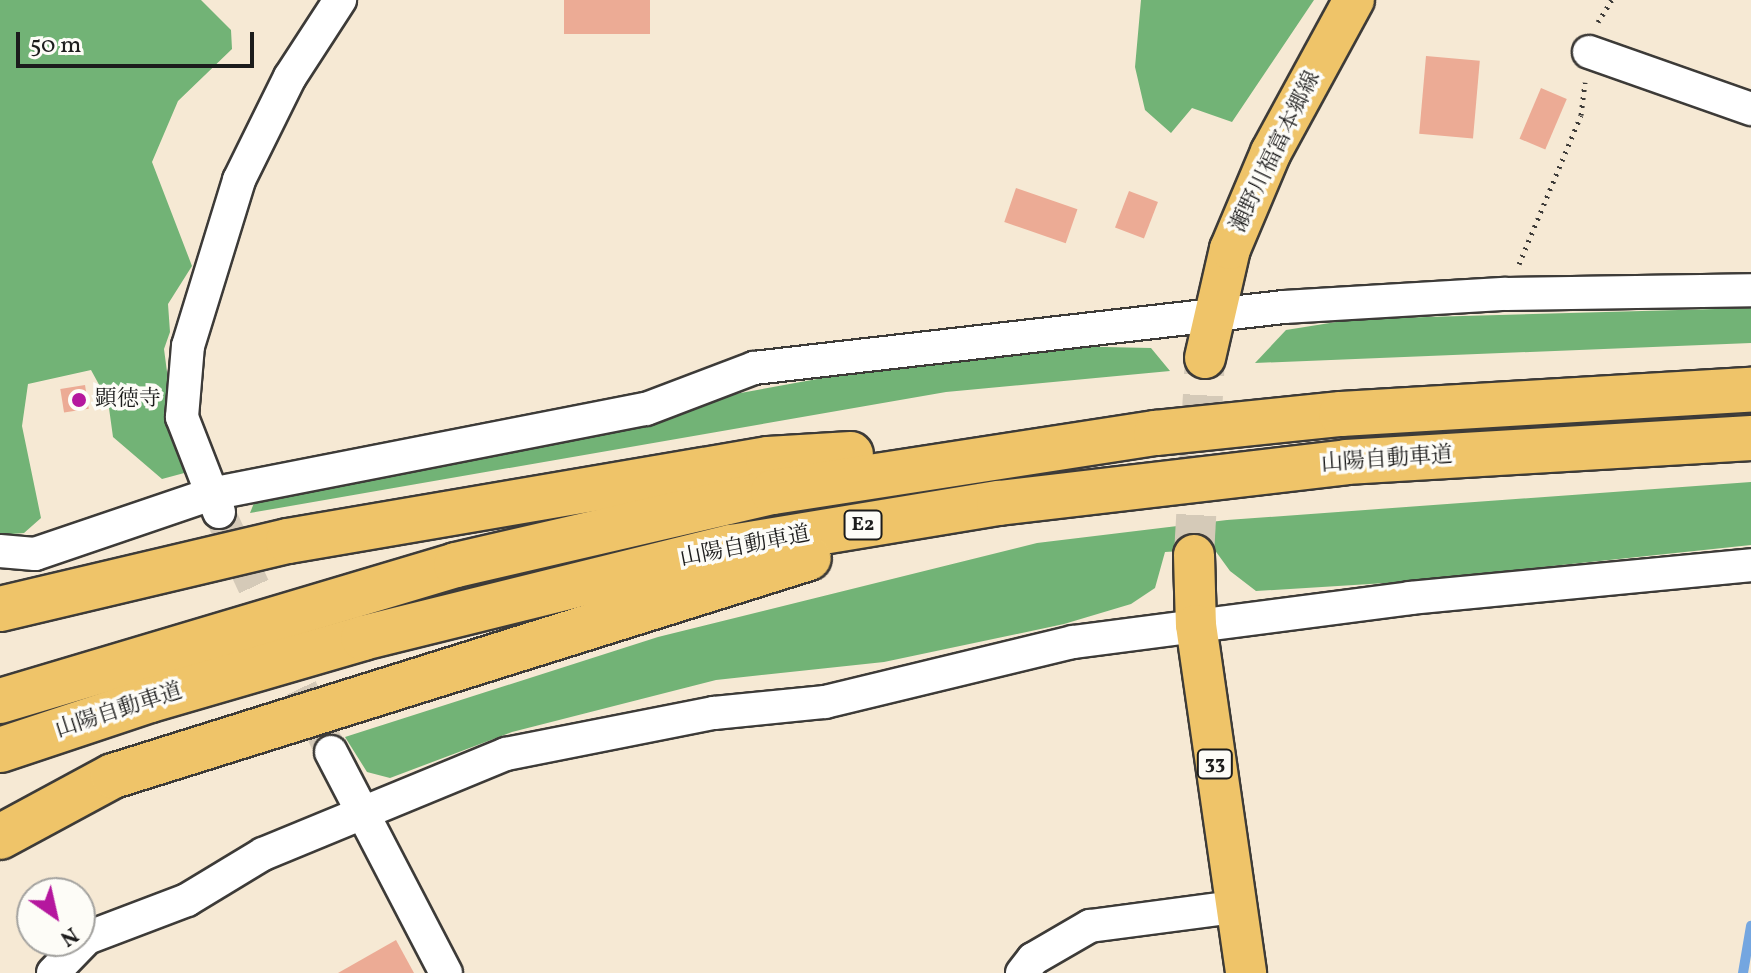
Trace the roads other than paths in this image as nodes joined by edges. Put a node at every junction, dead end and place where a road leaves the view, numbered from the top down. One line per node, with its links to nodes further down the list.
1 (340, 0): 12 (street)
2 (1354, 0): 6 (main road, 瀬野川福富本郷線)
3 (1589, 52): 4 (street)
4 (1751, 109)
5 (1751, 290): 6 (street)
6 (1211, 317): 7 (main road, 瀬野川福富本郷線); 12 (street)
7 (1205, 358)
8 (1751, 390): 10 (highway, 山陽自動車道 / E2)
9 (1751, 438): 11 (highway, 山陽自動車道 / E2)
10 (1072, 444): 16 (highway); 18 (highway, 山陽自動車道 / E2)
11 (999, 503): 19 (highway, 山陽自動車道 / E2); 22 (highway)
12 (216, 504): 13 (street)
13 (0, 551)
14 (1194, 555): 17 (main road, 33)
15 (1751, 565): 17 (street)
16 (0, 609)
17 (1196, 625): 21 (street); 23 (main road, 33)
18 (0, 701)
19 (0, 750)
20 (331, 752): 21 (street)
21 (361, 814): 24 (street); 25 (street)
22 (0, 837)
23 (1235, 907): 26 (street); 27 (main road, 33)
24 (53, 973)
25 (446, 973)
26 (1022, 973)
27 (1246, 973)

